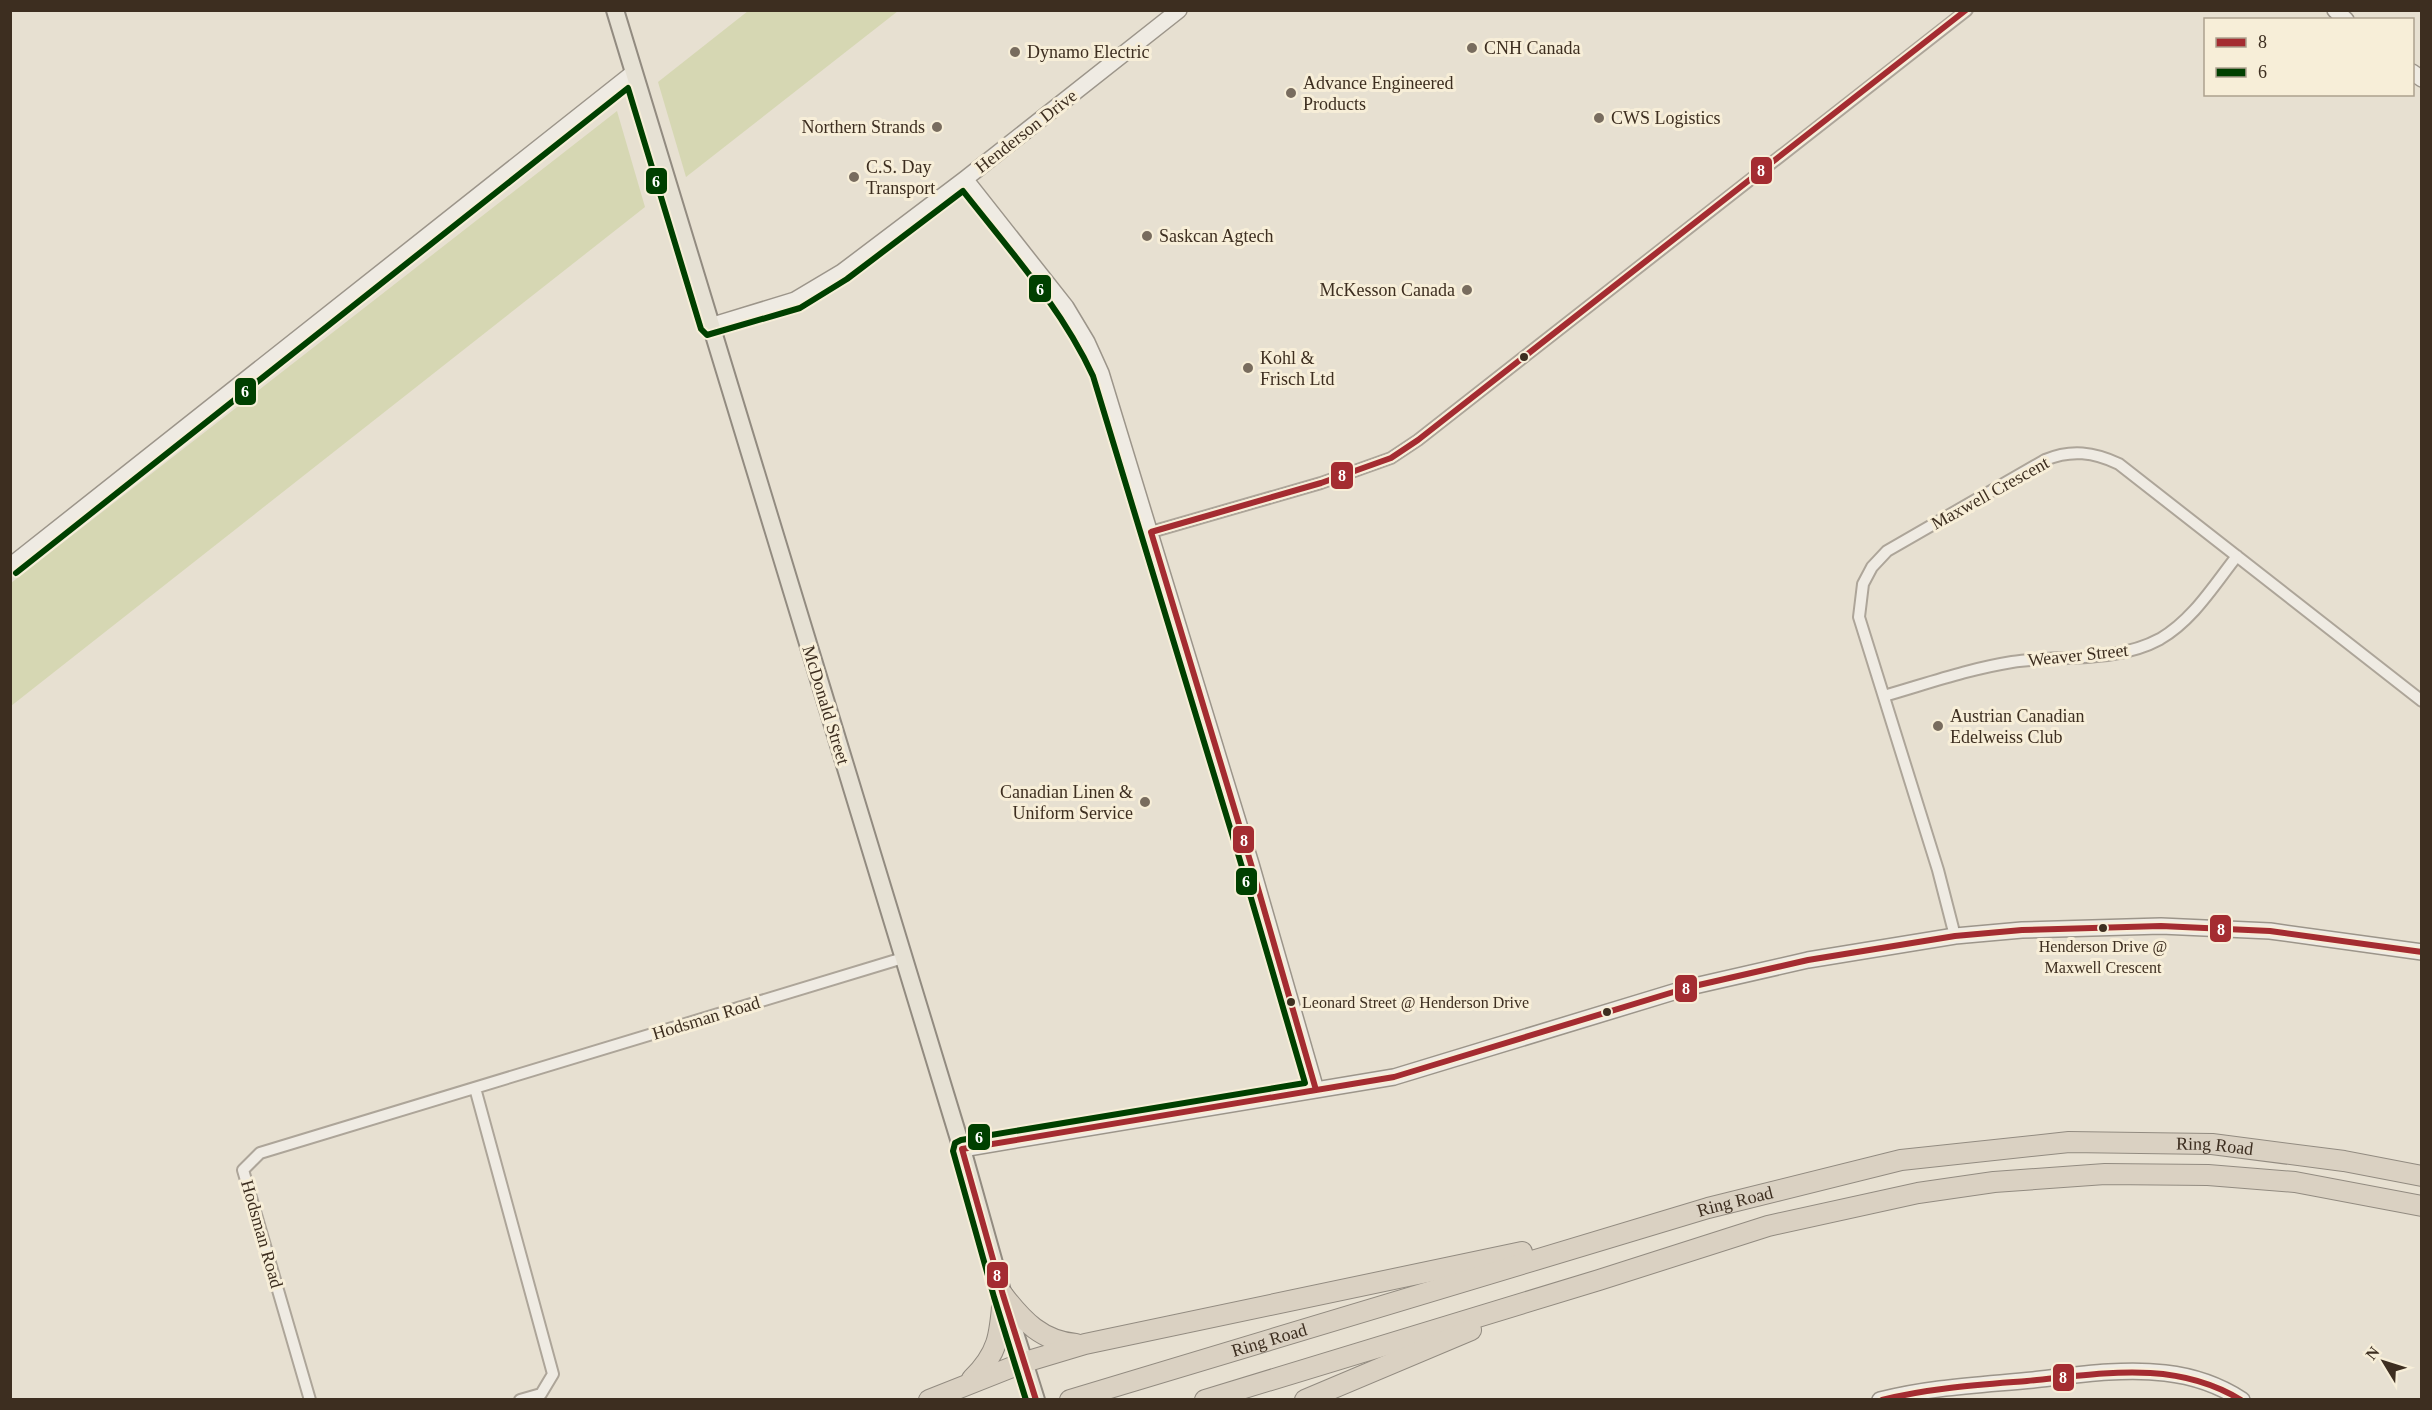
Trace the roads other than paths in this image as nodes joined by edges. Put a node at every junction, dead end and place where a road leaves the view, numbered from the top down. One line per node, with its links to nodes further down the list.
1 (615, 10): 4 (main road, McDonald Street)
2 (1179, 10): 5 (street, Henderson Drive)
3 (1967, 10): 7 (street)
4 (633, 73): 6 (main road, McDonald Street); 9 (street)
5 (966, 179): 6 (street, Henderson Drive); 7 (street)
6 (710, 326): 14 (main road, McDonald Street)
7 (1151, 532): 16 (street)
8 (2237, 556): 10 (street, Weaver Street); 10 (street, Maxwell Crescent); 11 (street, Maxwell Crescent)
9 (10, 566)
10 (1884, 696): 12 (street, Maxwell Crescent)
11 (2421, 701)
12 (1955, 936): 13 (street); 16 (street)
13 (2421, 952)
14 (903, 958): 15 (street, Hodsman Road); 17 (main road, McDonald Street)
15 (475, 1088): 27 (street, Hodsman Road); 28 (street)
16 (1317, 1090): 17 (street)
17 (962, 1149): 22 (main road, McDonald Street)
18 (2421, 1176): 20 (highway, Ring Road)
19 (2421, 1206): 21 (highway, Ring Road)
20 (1708, 1208): 23 (highway); 26 (highway, Ring Road)
21 (1599, 1280): 31 (highway, Ring Road); 32 (highway)
22 (1003, 1295): 23 (highway); 24 (main road, McDonald Street); 25 (highway)
23 (1085, 1344): 24 (highway)
24 (1024, 1362): 25 (highway); 30 (main road, McDonald Street)
25 (968, 1383): 29 (highway)
26 (1070, 1399)
27 (310, 1400)
28 (520, 1400)
29 (929, 1400)
30 (1036, 1400)
31 (1205, 1400)
32 (1305, 1400)
33 (1880, 1400): 34 (street)
34 (2242, 1400)

